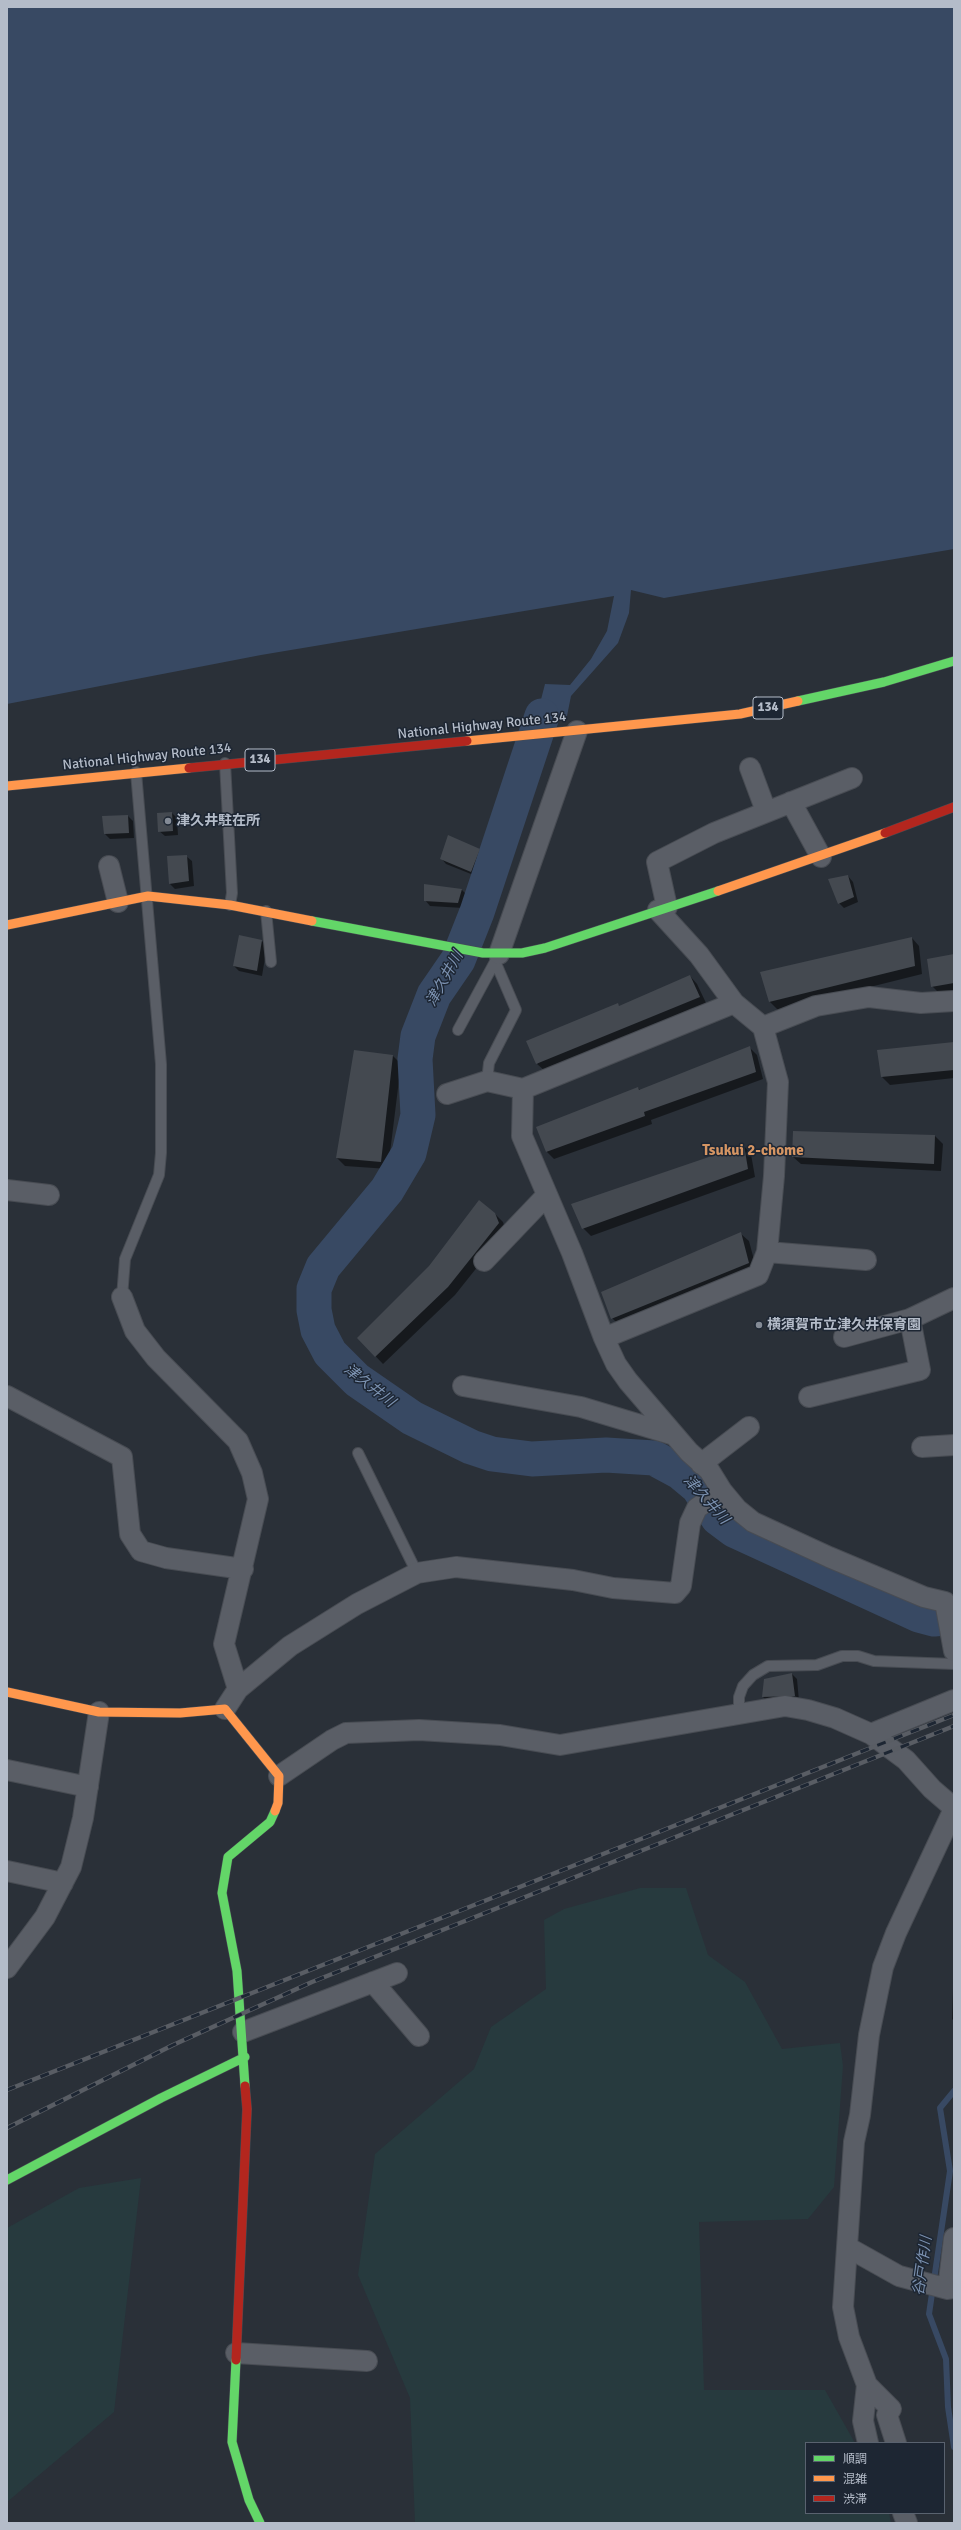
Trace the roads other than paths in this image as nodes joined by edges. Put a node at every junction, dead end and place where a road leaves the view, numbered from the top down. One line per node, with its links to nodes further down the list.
1 (954, 661): 2 (main road, National Highway Route 134 / 134)
2 (577, 731): 3 (main road, National Highway Route 134 / 134); 19 (street)
3 (225, 763): 5 (main road, National Highway Route 134 / 134); 15 (lane)
4 (750, 768): 10 (street)
5 (136, 772): 7 (main road, National Highway Route 134 / 134); 13 (lane)
6 (852, 778): 8 (street)
7 (7, 786)
8 (791, 802): 10 (street); 11 (street)
9 (954, 807): 11 (main road)
10 (766, 811): 16 (street)
11 (820, 857): 16 (main road)
12 (109, 866): 14 (street)
13 (148, 896): 14 (main road); 15 (main road); 34 (lane)
14 (118, 902): 18 (main road)
15 (230, 905): 17 (main road)
16 (663, 909): 19 (main road); 22 (street)
17 (266, 911): 19 (main road); 20 (lane)
18 (7, 925)
19 (492, 956): 24 (lane); 25 (lane)
20 (271, 962)
21 (954, 1001): 23 (street)
22 (734, 1003): 23 (street); 26 (street)
23 (762, 1027): 31 (street)
24 (458, 1030)
25 (487, 1081): 26 (street); 27 (street)
26 (523, 1089): 30 (street)
27 (447, 1094)
28 (7, 1190): 29 (street)
29 (50, 1195)
30 (547, 1195): 33 (street); 38 (street)
31 (767, 1252): 32 (street); 38 (street)
32 (866, 1260)
33 (484, 1261)
34 (122, 1297): 49 (street)
35 (954, 1298): 36 (street)
36 (910, 1319): 37 (street); 41 (street)
37 (844, 1337)
38 (604, 1338): 43 (street)
39 (463, 1386): 43 (street)
40 (7, 1396): 49 (street)
41 (809, 1397)
42 (749, 1426): 47 (street)
43 (674, 1435): 47 (street)
44 (954, 1445): 45 (street)
45 (922, 1447)
46 (358, 1453): 50 (lane)
47 (701, 1464): 48 (street)
48 (719, 1492): 50 (street); 51 (street)
49 (243, 1569): 54 (street)
50 (417, 1572): 54 (street)
51 (949, 1607): 52 (street)
52 (954, 1651)
53 (954, 1664): 59 (lane)
54 (238, 1689): 57 (street)
55 (7, 1692): 58 (main road)
56 (954, 1700): 60 (street)
57 (225, 1709): 58 (main road); 62 (main road)
58 (99, 1712): 63 (street)
59 (739, 1714): 60 (street); 62 (street)
60 (871, 1734): 64 (street)
61 (7, 1770): 63 (street)
62 (279, 1776): 70 (main road)
63 (88, 1788): 66 (street)
64 (954, 1808): 75 (street)
65 (7, 1871): 66 (street)
66 (63, 1883): 67 (street)
67 (7, 1968)
68 (396, 1973): 69 (street)
69 (373, 1982): 70 (street); 71 (street)
70 (242, 2032): 72 (main road)
71 (419, 2036)
72 (245, 2057): 73 (main road); 77 (main road)
73 (7, 2180)
74 (954, 2238): 76 (street)
75 (849, 2248): 76 (street); 79 (street)
76 (951, 2288)
77 (236, 2354): 78 (street); 82 (main road)
78 (366, 2361)
79 (867, 2385): 80 (street); 81 (street)
80 (868, 2442)
81 (896, 2442)
82 (260, 2523)

